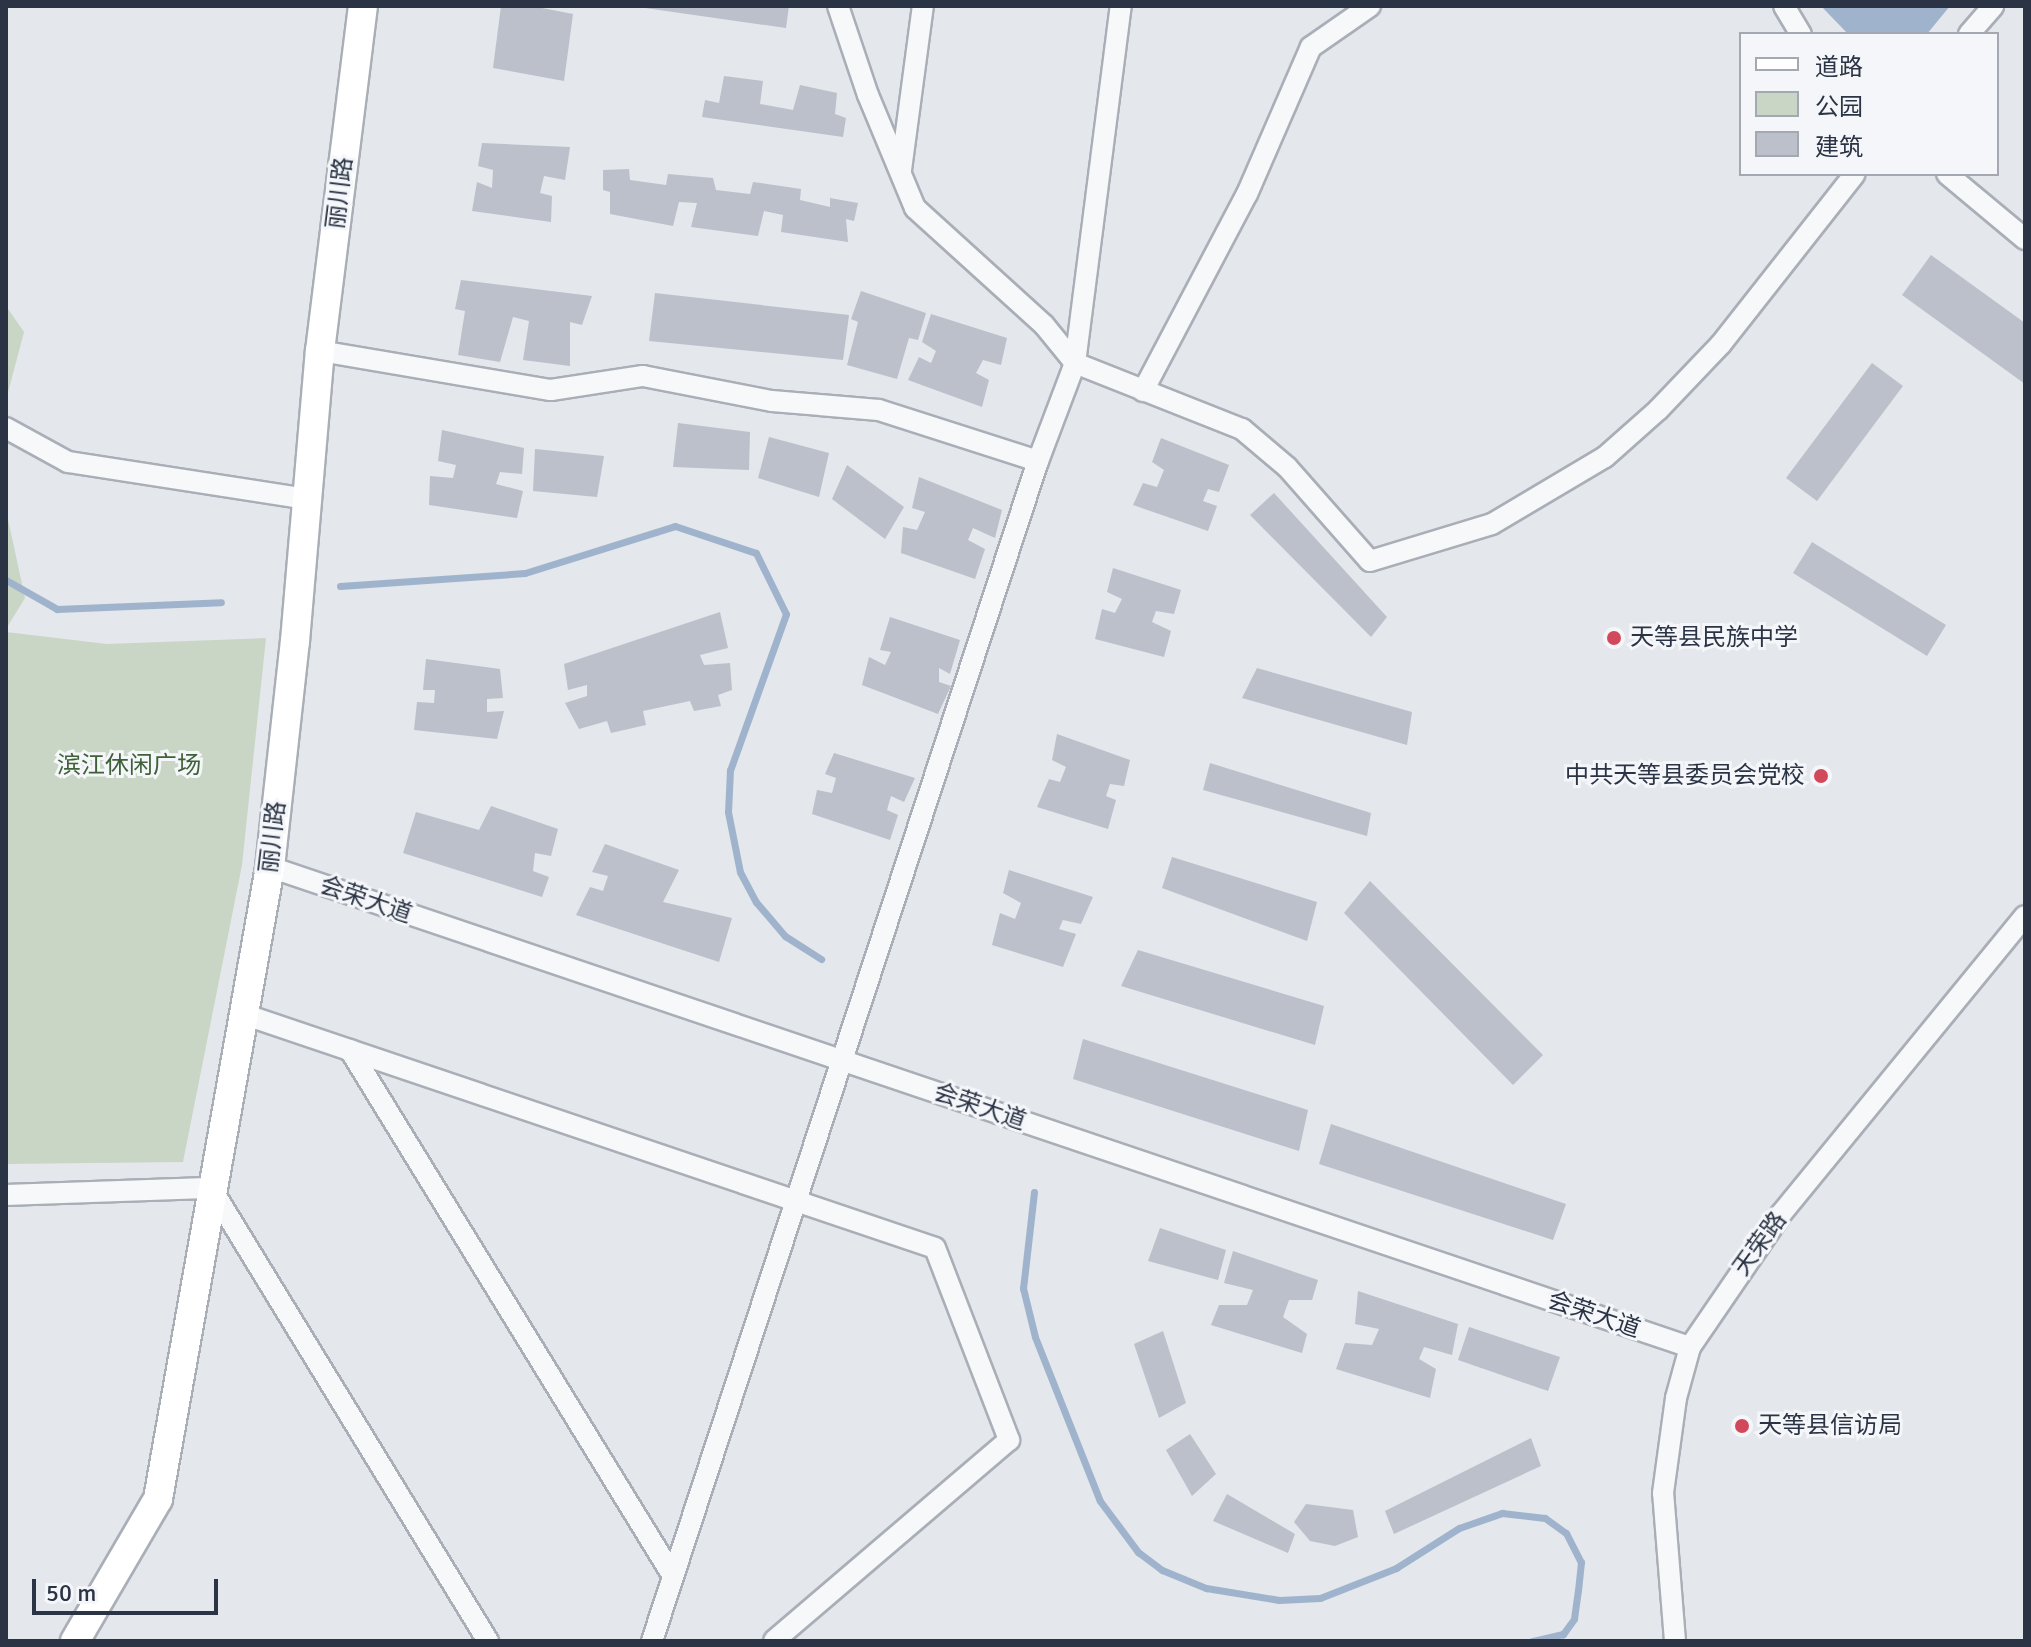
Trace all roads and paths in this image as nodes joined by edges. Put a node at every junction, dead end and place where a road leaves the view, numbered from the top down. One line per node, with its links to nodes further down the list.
1 (363, 6): 14 (main road, 丽川路)
2 (838, 6): 10 (street)
3 (923, 6): 10 (street)
4 (1121, 6): 15 (street)
5 (1370, 6): 16 (street)
6 (1784, 6): 8 (street)
7 (1993, 6): 9 (street)
8 (1800, 32)
9 (1971, 32)
10 (901, 174): 15 (street)
11 (1853, 176): 16 (street)
12 (1949, 176): 13 (street)
13 (2025, 239)
14 (320, 351): 18 (street); 19 (main road, 丽川路)
15 (1075, 363): 16 (street); 18 (street)
16 (1143, 391)
17 (6, 428): 19 (street)
18 (1038, 461): 24 (street)
19 (306, 499): 20 (main road, 丽川路)
20 (270, 867): 22 (main road, 丽川路); 24 (street, 会荣大道)
21 (2025, 916): 28 (street, 天荣路)
22 (243, 1014): 23 (street); 25 (main road, 丽川路)
23 (350, 1050): 27 (street); 29 (street)
24 (844, 1061): 27 (street); 28 (street, 会荣大道)
25 (211, 1188): 26 (street); 30 (main road, 丽川路); 31 (street)
26 (6, 1195)
27 (798, 1202): 29 (street); 33 (street)
28 (1690, 1347): 34 (street, 天荣路)
29 (673, 1576): 32 (street)
30 (75, 1641)
31 (488, 1641)
32 (652, 1641)
33 (774, 1641)
34 (1675, 1641)

